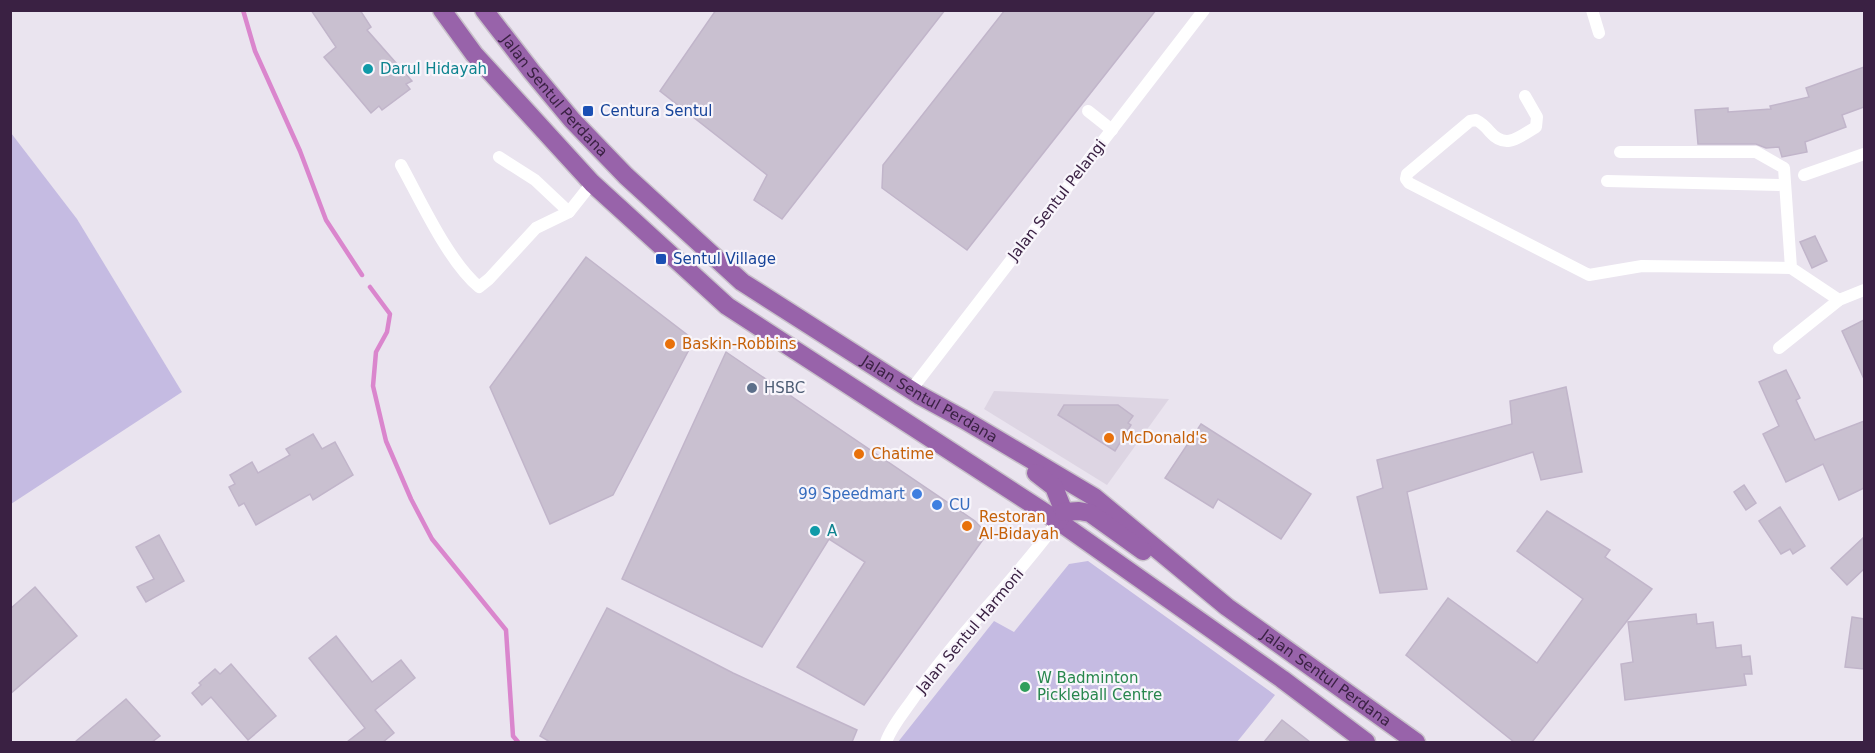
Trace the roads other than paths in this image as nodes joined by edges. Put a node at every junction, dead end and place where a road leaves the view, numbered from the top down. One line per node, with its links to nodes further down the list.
1 (442, 10): 9 (main road, Jalan Sentul Perdana)
2 (484, 10): 11 (main road, Jalan Sentul Perdana)
3 (1204, 10): 8 (street, Jalan Sentul Pelangi)
4 (1592, 10): 5 (street)
5 (1599, 33)
6 (1525, 96): 21 (street)
7 (1088, 111): 8 (street)
8 (1112, 130): 25 (street, Jalan Sentul Pelangi)
9 (552, 141): 11 (main road); 17 (main road, Jalan Sentul Perdana)
10 (1620, 152): 18 (street)
11 (600, 154): 19 (main road); 25 (main road, Jalan Sentul Perdana)
12 (1864, 154): 15 (street)
13 (500, 157): 20 (street)
14 (401, 165): 20 (street)
15 (1804, 175)
16 (1607, 181): 18 (street)
17 (592, 183): 19 (main road, Jalan Sentul Perdana); 20 (street)
18 (1785, 185): 21 (street)
19 (617, 207): 27 (main road, Jalan Sentul Perdana)
20 (569, 212)
21 (1791, 268): 23 (street)
22 (1864, 290): 23 (street)
23 (1839, 300): 24 (street)
24 (1779, 348)
25 (911, 390): 26 (main road, Jalan Sentul Perdana)
26 (990, 435): 27 (main road); 28 (main road, Jalan Sentul Perdana)
27 (1061, 517): 28 (main road); 29 (street, Jalan Sentul Harmoni); 30 (main road, Jalan Sentul Perdana)
28 (1227, 607): 31 (main road, Jalan Sentul Perdana)
29 (886, 742)
30 (1366, 742)
31 (1416, 742)

